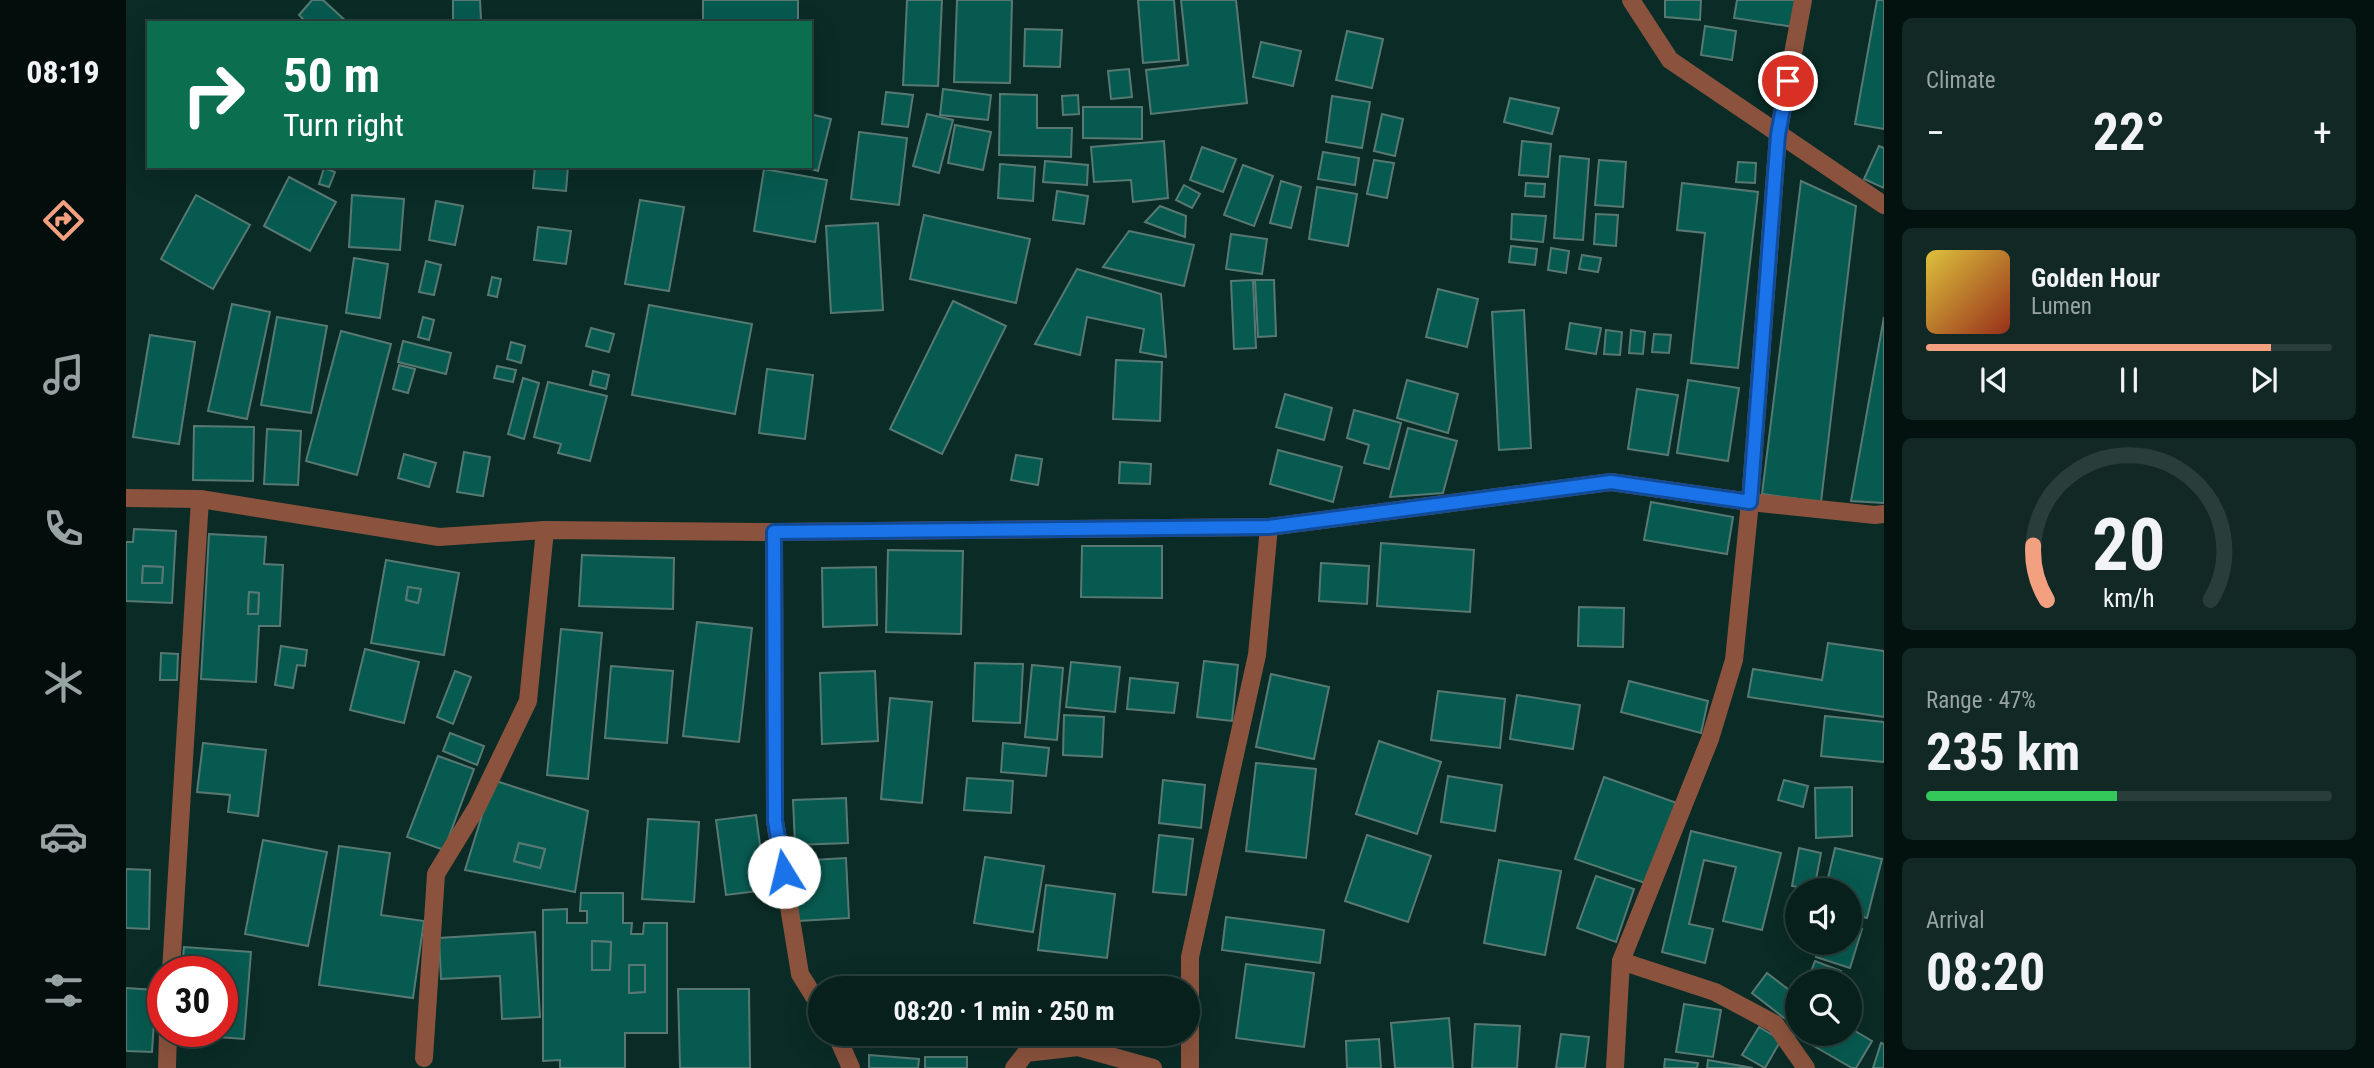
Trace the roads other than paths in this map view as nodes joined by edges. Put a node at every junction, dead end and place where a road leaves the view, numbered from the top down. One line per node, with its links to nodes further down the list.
1 (1631, 0): 3 (street)
2 (1803, 0): 3 (street)
3 (1778, 135): 4 (street); 7 (street)
4 (1884, 205)
5 (126, 498): 6 (street)
6 (200, 499): 10 (street); 12 (street)
7 (1750, 502): 8 (street); 9 (street); 13 (street)
8 (1884, 514)
9 (1269, 527): 11 (street); 22 (street)
10 (545, 530): 11 (street); 17 (street)
11 (774, 532): 14 (street)
12 (172, 956)
13 (1621, 961): 23 (street); 24 (street)
14 (808, 987)
15 (841, 1046): 19 (street)
16 (168, 1047): 18 (street)
17 (424, 1058)
18 (167, 1068)
19 (851, 1068)
20 (1014, 1068): 21 (street)
21 (1153, 1068)
22 (1190, 1068)
23 (1615, 1068)
24 (1806, 1068)

